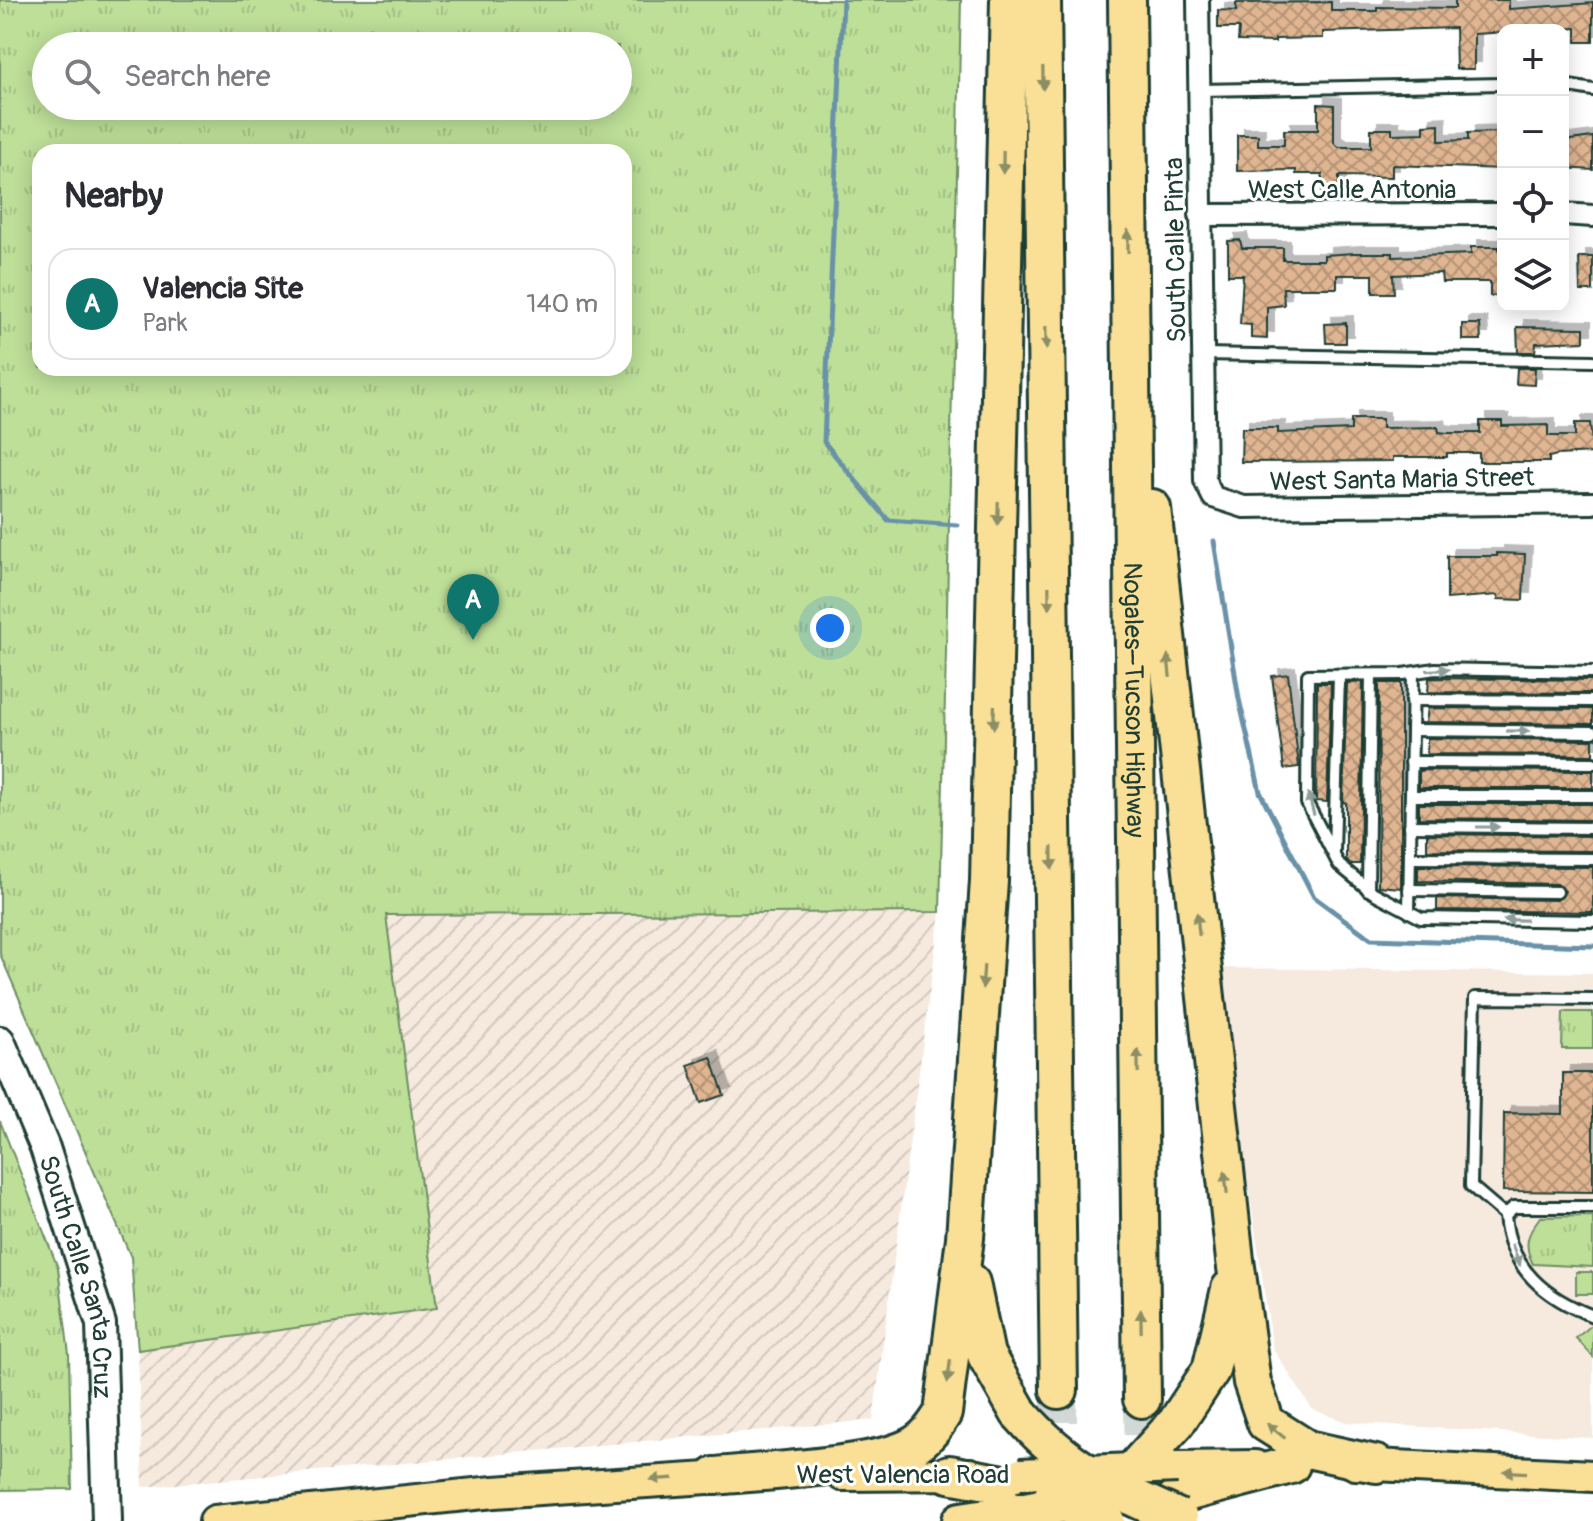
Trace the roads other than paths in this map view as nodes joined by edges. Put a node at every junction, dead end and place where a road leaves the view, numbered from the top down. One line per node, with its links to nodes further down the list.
1 (1009, 0): 44 (highway, one-way to 44)
2 (1042, 0): 47 (highway, one-way to 47)
3 (1127, 0): 13 (highway, Nogales–Tucson Highway, one-way to 3)
4 (1198, 0): 7 (street, South Calle Pinta)
5 (1497, 84): 7 (lane)
6 (1569, 86): 8 (lane)
7 (1199, 90): 11 (street, South Calle Pinta)
8 (1593, 90)
9 (1497, 214): 11 (street, West Calle Antonia)
10 (1569, 214): 12 (street)
11 (1200, 215): 14 (street, South Calle Pinta)
12 (1593, 216)
13 (1129, 300): 45 (highway, one-way to 13); 48 (highway, Nogales–Tucson Highway, one-way to 13)
14 (1203, 354): 15 (lane); 16 (street, South Calle Pinta)
15 (1593, 361)
16 (1213, 497): 17 (street, West Santa Maria Street)
17 (1593, 503)
18 (1593, 672): 19 (lane, one-way to 18)
19 (1413, 673): 21 (lane); 22 (lane)
20 (1339, 675): 21 (lane); 32 (lane); 32 (lane, one-way to 20)
21 (1371, 675): 35 (lane)
22 (1412, 700): 23 (lane); 24 (lane)
23 (1593, 701)
24 (1412, 730): 25 (lane, one-way to 25); 26 (lane)
25 (1593, 732)
26 (1411, 762): 27 (lane); 28 (lane)
27 (1593, 763)
28 (1411, 796): 29 (lane); 30 (lane)
29 (1593, 796)
30 (1410, 826): 31 (lane, one-way to 31); 33 (lane)
31 (1593, 828)
32 (1334, 854): 35 (lane)
33 (1410, 858): 34 (lane); 36 (lane)
34 (1593, 859)
35 (1368, 890): 38 (lane)
36 (1409, 890): 37 (lane); 38 (lane)
37 (1557, 892)
38 (1409, 912): 39 (lane, one-way to 38)
39 (1593, 921)
40 (1593, 999): 43 (lane)
41 (0, 1041): 57 (street, South Calle Santa Cruz)
42 (1593, 1207): 43 (lane)
43 (1505, 1215): 46 (lane, one-way to 46)
44 (965, 1238): 52 (highway, one-way to 52); 55 (highway, bridge)
45 (1235, 1260): 49 (highway, one-way to 45); 55 (highway, bridge)
46 (1593, 1316)
47 (1059, 1390)
48 (1142, 1399)
49 (1376, 1464): 50 (main road); 53 (main road, one-way to 49)
50 (1291, 1465): 56 (highway)
51 (949, 1474): 52 (main road, West Valencia Road); 54 (highway)
52 (715, 1476): 58 (main road, West Valencia Road, one-way to 58)
53 (1593, 1476)
54 (1020, 1491): 55 (highway, bridge); 59 (highway)
55 (1104, 1499): 56 (highway, bridge); 56 (main road, bridge)
56 (1182, 1500)
57 (107, 1521)
58 (215, 1521)
59 (961, 1521)

